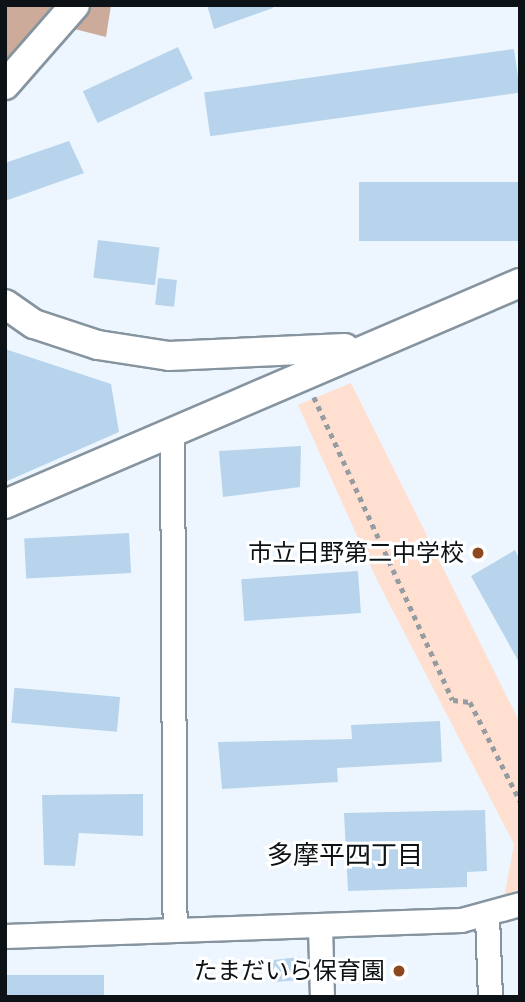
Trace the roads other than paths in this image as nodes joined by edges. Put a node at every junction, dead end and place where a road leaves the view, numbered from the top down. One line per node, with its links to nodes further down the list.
1 (75, 5): 2 (street)
2 (5, 85)
3 (520, 283): 5 (street)
4 (5, 303): 6 (street)
5 (369, 346): 6 (street); 7 (street)
6 (240, 358): 7 (street)
7 (246, 400): 8 (street)
8 (172, 432): 9 (street); 13 (street)
9 (5, 504)
10 (520, 904): 11 (street)
11 (487, 916): 12 (street); 16 (street)
12 (320, 926): 13 (street); 15 (street)
13 (175, 929): 14 (street)
14 (5, 936)
15 (322, 997)
16 (490, 997)

